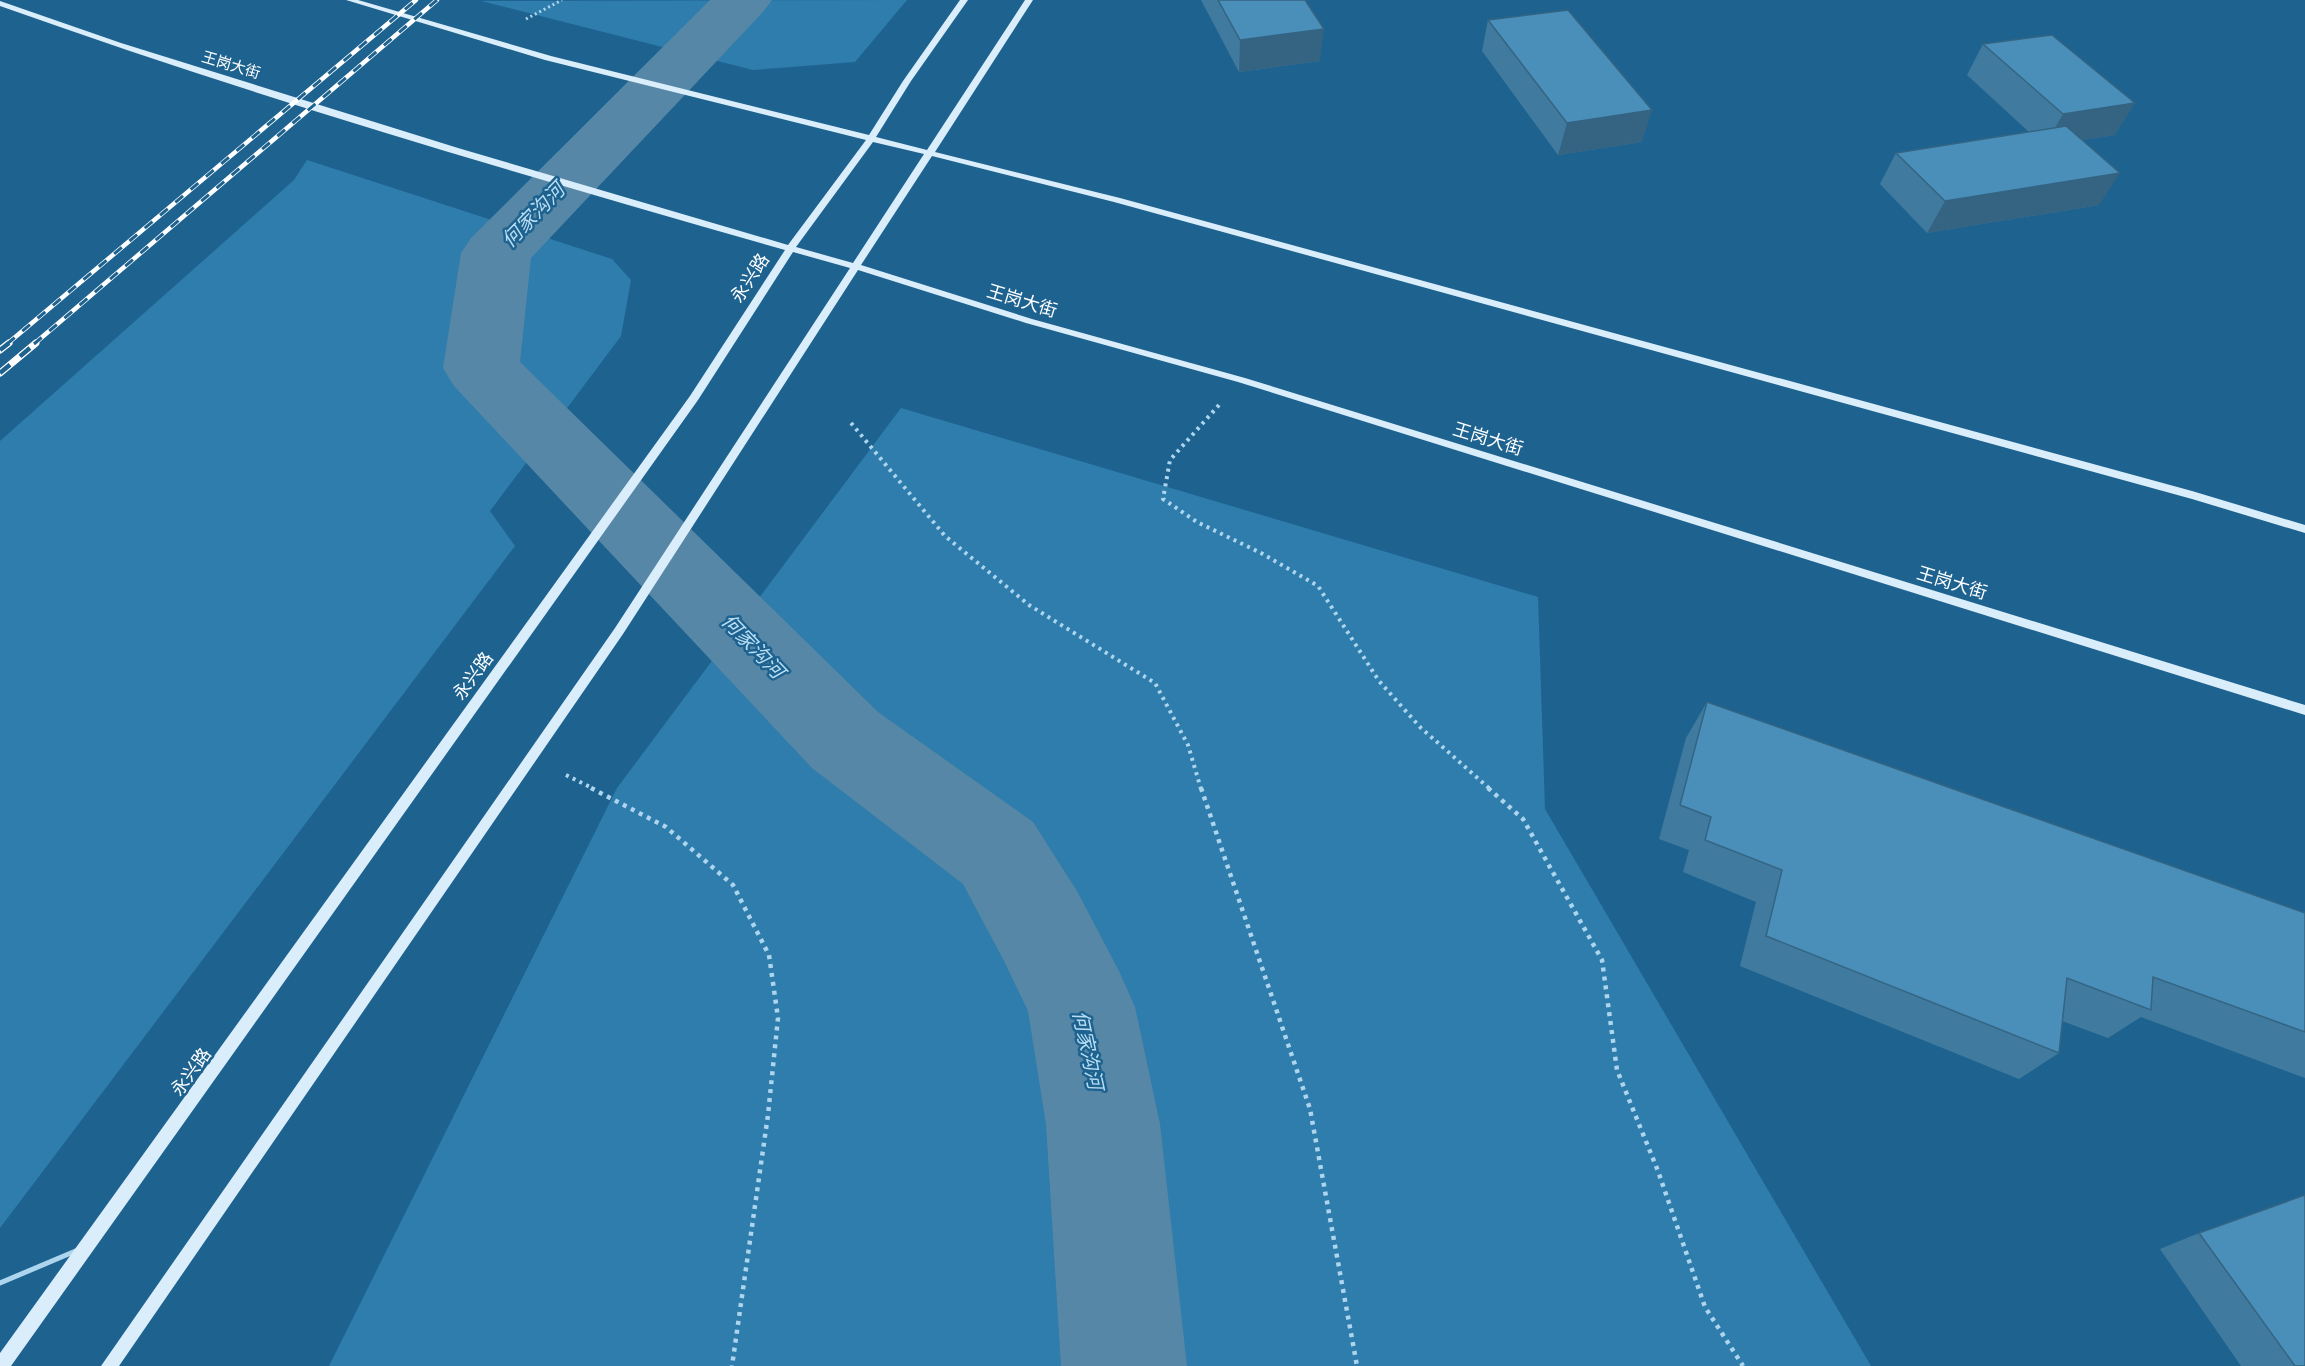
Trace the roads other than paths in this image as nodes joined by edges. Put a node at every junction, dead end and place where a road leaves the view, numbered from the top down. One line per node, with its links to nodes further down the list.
1 (350, 0): 5 (main road)
2 (964, 0): 5 (main road, 永兴路)
3 (1029, 0): 6 (main road)
4 (0, 3): 7 (main road, 王岗大街)
5 (870, 140): 6 (main road); 7 (main road, 永兴路)
6 (928, 154): 8 (main road); 9 (main road)
7 (790, 249): 8 (main road, 王岗大街); 11 (main road, 永兴路)
8 (857, 267): 10 (main road, 王岗大街); 14 (main road)
9 (2305, 529)
10 (2305, 710)
11 (88, 1246): 12 (lane); 13 (main road, 永兴路)
12 (0, 1283)
13 (2, 1366)
14 (109, 1366)

